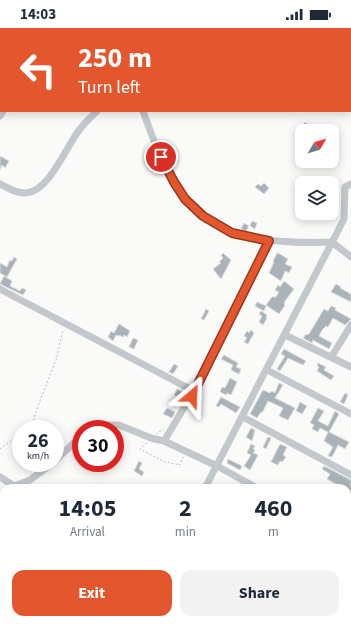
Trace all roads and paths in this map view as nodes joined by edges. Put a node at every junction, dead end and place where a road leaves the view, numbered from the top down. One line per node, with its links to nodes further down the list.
1 (96, 112): 3 (street)
2 (143, 112): 5 (street)
3 (0, 184)
4 (351, 184): 6 (street)
5 (269, 241): 6 (street); 15 (street)
6 (332, 242): 7 (street); 11 (street)
7 (351, 257)
8 (0, 289): 9 (street)
9 (65, 323): 15 (street); 18 (path)
10 (351, 325): 12 (street)
11 (285, 335): 12 (street); 14 (street)
12 (332, 356): 13 (street)
13 (351, 367)
14 (267, 370): 16 (street); 17 (street)
15 (192, 396): 19 (street)
16 (351, 414)
17 (243, 417): 28 (street); 30 (street)
18 (34, 420)
19 (173, 426): 21 (path); 23 (street)
20 (124, 427): 21 (street)
21 (152, 439): 23 (street); 26 (path)
22 (12, 440): 25 (path)
23 (164, 441): 26 (street)
24 (72, 445): 27 (street)
25 (0, 449)
26 (186, 451): 28 (street)
27 (64, 452)
28 (217, 466): 34 (street); 35 (street)
29 (40, 472): 33 (street)
30 (351, 475)
31 (0, 477): 32 (street)
32 (11, 484)
33 (19, 484)
34 (207, 484)
35 (250, 484)

